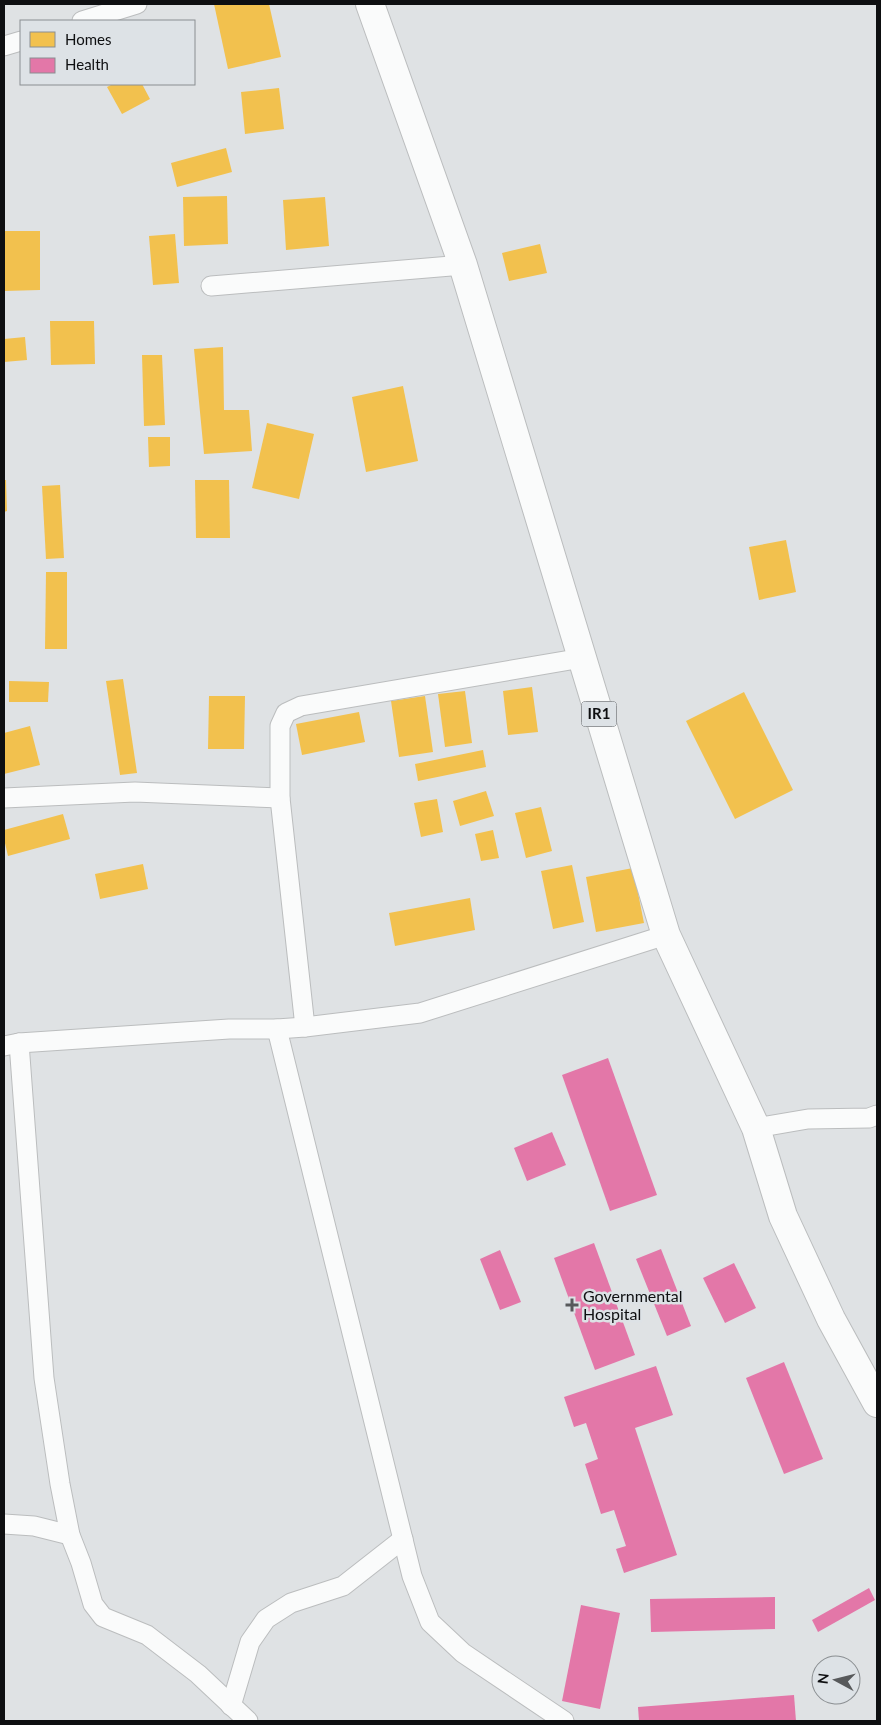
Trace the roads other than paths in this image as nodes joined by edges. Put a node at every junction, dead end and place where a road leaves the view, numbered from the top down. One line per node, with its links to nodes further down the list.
1 (137, 4): 3 (street)
2 (370, 4): 6 (main road, IR1)
3 (85, 20)
4 (20, 40): 5 (street)
5 (4, 46)
6 (463, 265): 7 (street); 8 (main road, IR1)
7 (211, 286)
8 (582, 658): 10 (street); 11 (main road, IR1)
9 (4, 798): 10 (street)
10 (280, 798): 12 (street)
11 (666, 935): 12 (street); 16 (main road, IR1)
12 (305, 1027): 13 (street)
13 (276, 1029): 14 (street); 20 (street)
14 (11, 1044): 19 (street)
15 (877, 1115): 16 (street)
16 (756, 1128): 17 (main road, IR1)
17 (877, 1403)
18 (4, 1524): 19 (street)
19 (70, 1535): 21 (street)
20 (403, 1539): 21 (street); 23 (street)
21 (231, 1706): 22 (street)
22 (248, 1721)
23 (564, 1721)

